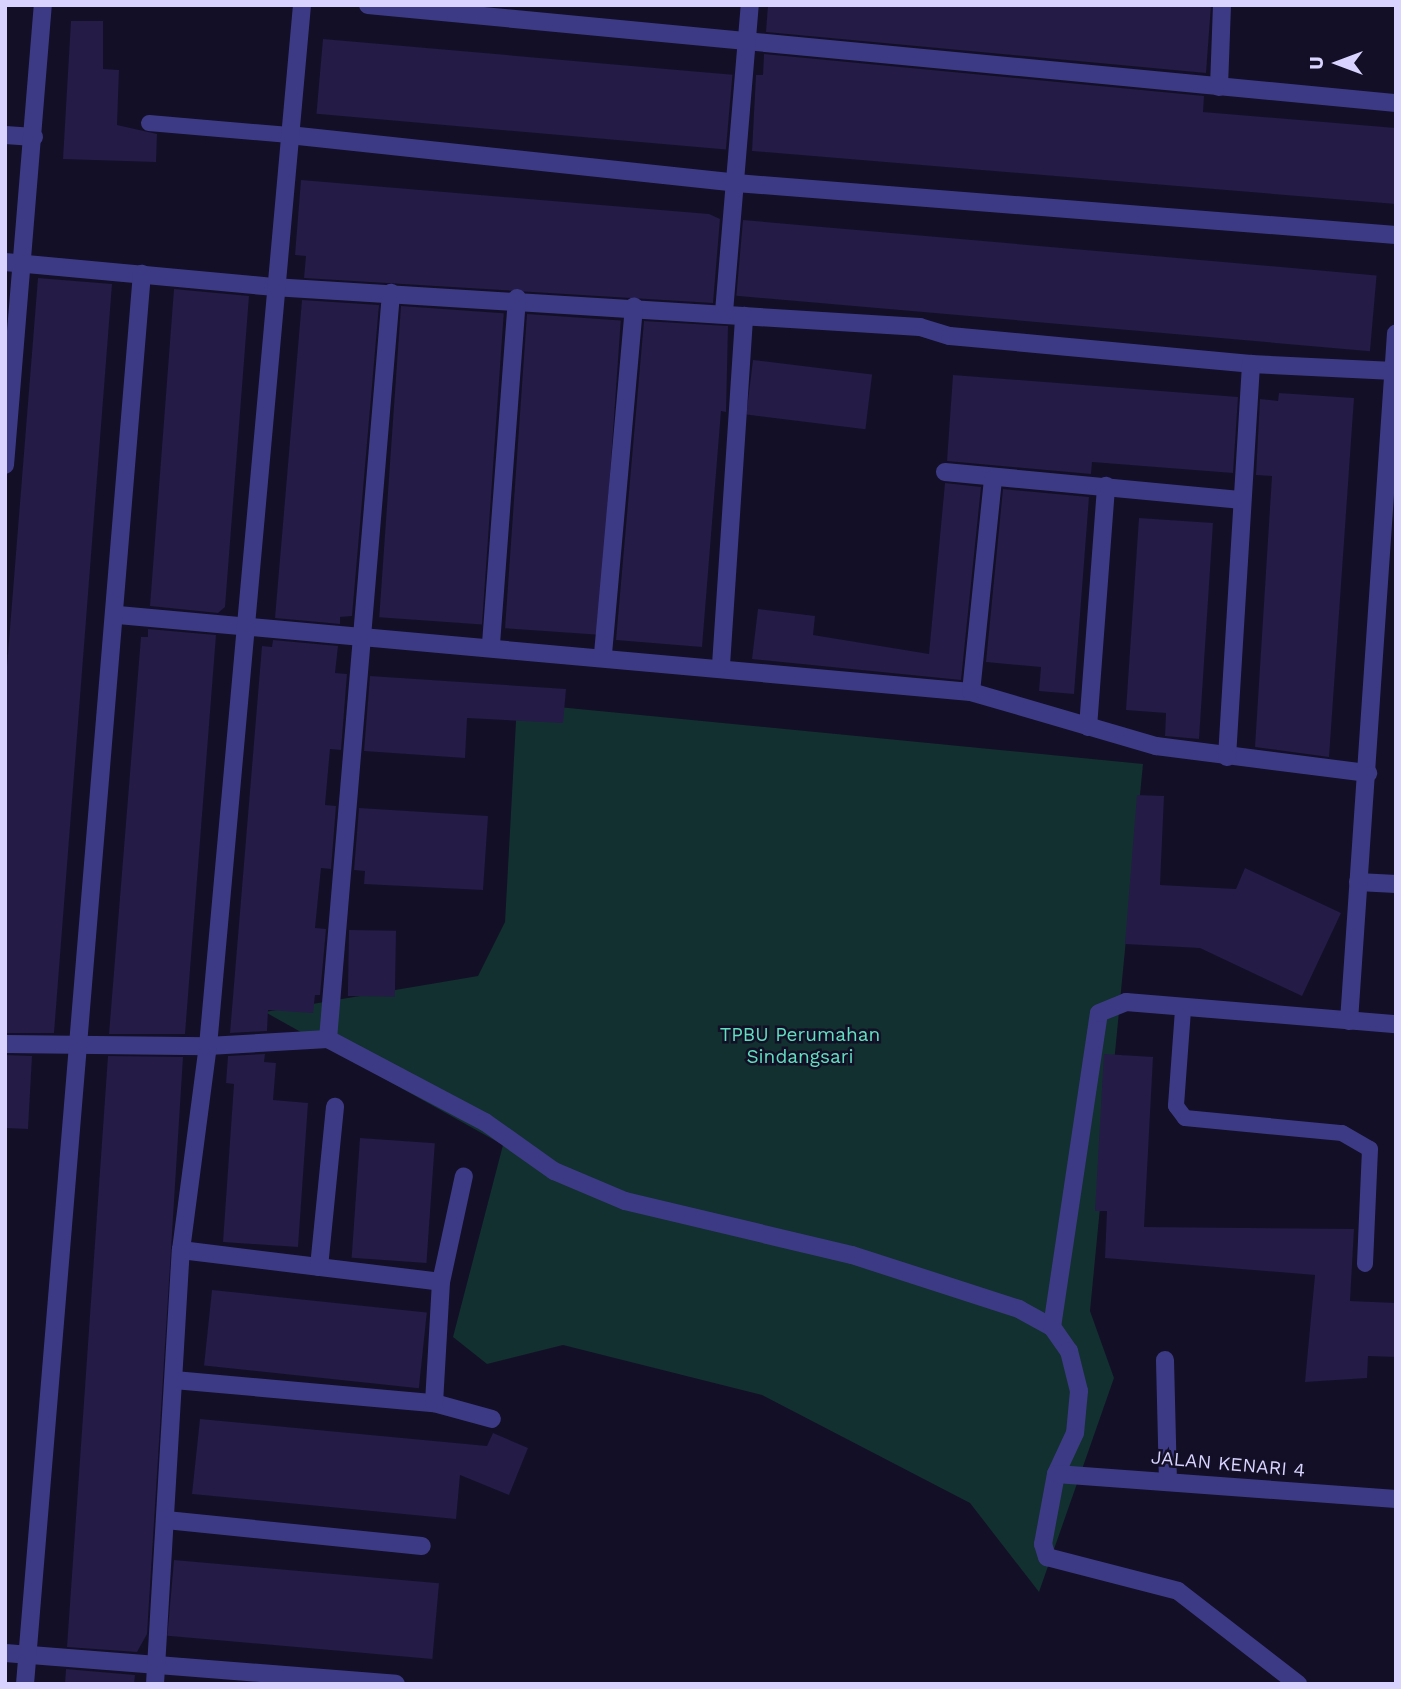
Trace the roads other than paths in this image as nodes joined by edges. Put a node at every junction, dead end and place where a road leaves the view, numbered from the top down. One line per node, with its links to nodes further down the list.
1 (43, 5): 12 (street)
2 (302, 5): 11 (street)
3 (368, 5): 6 (street)
4 (750, 5): 6 (street)
5 (1222, 5): 7 (street)
6 (746, 39): 7 (street); 13 (street)
7 (1219, 87): 8 (street)
8 (1396, 103)
9 (149, 123): 11 (lane)
10 (5, 135): 12 (street)
11 (289, 135): 13 (street); 17 (street)
12 (34, 137): 15 (street)
13 (736, 183): 14 (street); 21 (street)
14 (1396, 235)
15 (14, 262): 16 (street); 26 (street)
16 (142, 274): 17 (street); 31 (street)
17 (273, 287): 18 (street); 32 (street)
18 (391, 293): 19 (street); 33 (street)
19 (517, 298): 20 (street); 34 (street)
20 (634, 306): 21 (street); 35 (street)
21 (724, 312): 22 (street)
22 (744, 316): 24 (street); 36 (street)
23 (1396, 334): 25 (street)
24 (1251, 364): 25 (street); 30 (street)
25 (1394, 371): 40 (street)
26 (5, 465)
27 (945, 472): 28 (street)
28 (993, 479): 29 (street); 37 (street)
29 (1106, 486): 30 (street); 38 (street)
30 (1240, 500): 39 (street)
31 (118, 615): 32 (street); 49 (street)
32 (246, 623): 33 (street); 48 (street)
33 (367, 635): 34 (street); 46 (street)
34 (491, 644): 35 (street)
35 (603, 654): 36 (street)
36 (721, 665): 37 (street)
37 (971, 692): 38 (street)
38 (1088, 727): 39 (street)
39 (1227, 757): 40 (street)
40 (1368, 773): 41 (street)
41 (1358, 882): 42 (street); 44 (street)
42 (1396, 884)
43 (1182, 1010): 44 (street); 53 (lane); 56 (street)
44 (1349, 1021): 45 (street)
45 (1396, 1024)
46 (328, 1039): 48 (street); 56 (street)
47 (5, 1044): 49 (street)
48 (208, 1046): 49 (street); 52 (street)
49 (78, 1047): 67 (street)
50 (335, 1107): 54 (street)
51 (464, 1176): 55 (street)
52 (181, 1250): 54 (street); 58 (street)
53 (1365, 1264)
54 (319, 1267): 55 (street)
55 (441, 1282): 59 (street)
56 (1052, 1327): 61 (street)
57 (1165, 1360): 62 (street)
58 (174, 1380): 59 (street); 64 (street)
59 (434, 1403): 60 (street)
60 (492, 1419)
61 (1056, 1474): 62 (street, JALAN KENARI 4); 73 (street)
62 (1168, 1479): 63 (street, JALAN KENARI 4)
63 (1396, 1499)
64 (166, 1520): 65 (street); 68 (street)
65 (422, 1546)
66 (5, 1653): 67 (street)
67 (28, 1654): 68 (street); 70 (street)
68 (156, 1665): 69 (street); 71 (street)
69 (282, 1679): 72 (street)
70 (25, 1684)
71 (155, 1684)
72 (396, 1684)
73 (1298, 1684)

